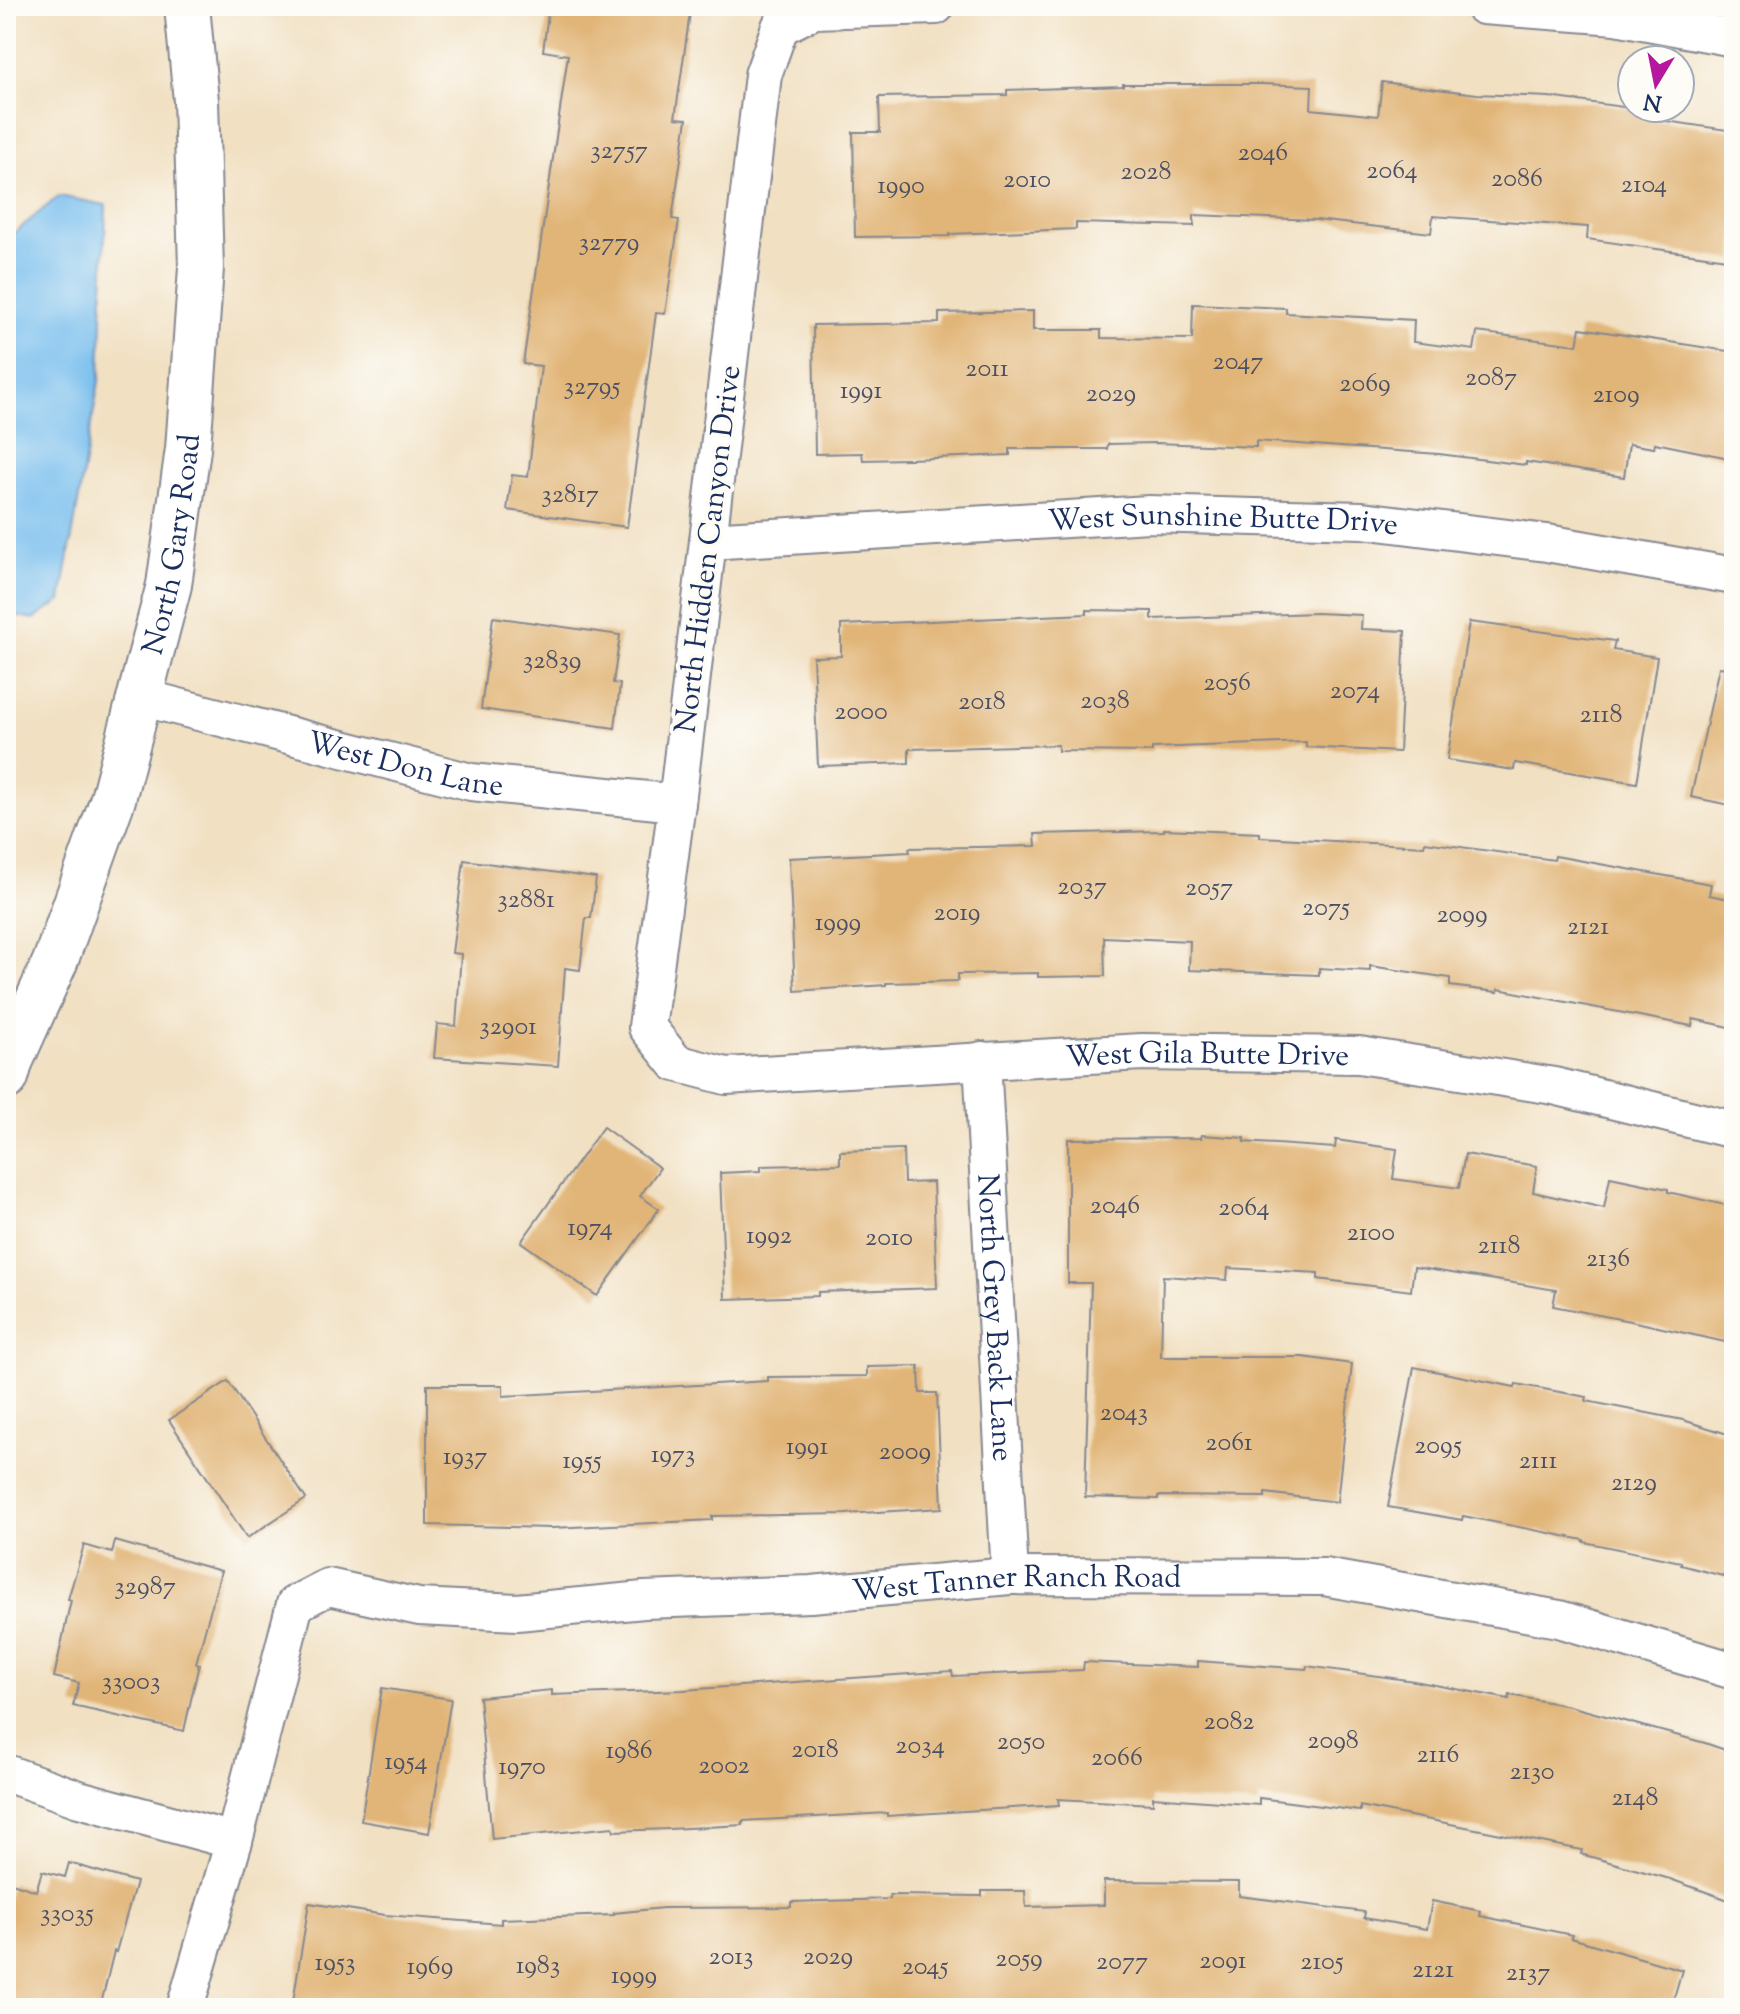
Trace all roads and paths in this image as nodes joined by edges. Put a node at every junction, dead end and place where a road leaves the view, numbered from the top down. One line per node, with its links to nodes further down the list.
1 (187, 6): 7 (street, North Gary Road)
2 (936, 6): 5 (street, North Hidden Canyon Drive)
3 (1483, 6): 4 (street)
4 (1734, 38)
5 (708, 541): 6 (street, West Sunshine Butte Drive); 8 (street, North Hidden Canyon Drive)
6 (1734, 576)
7 (140, 697): 8 (street, West Don Lane); 11 (street, North Gary Road)
8 (677, 803): 10 (street, North Hidden Canyon Drive)
9 (982, 1060): 10 (street, West Gila Butte Drive); 12 (street, West Gila Butte Drive); 13 (street, North Grey Back Lane)
10 (676, 1063)
11 (8, 1067)
12 (1734, 1130)
13 (1010, 1576): 14 (street, West Tanner Ranch Road); 16 (street, West Tanner Ranch Road)
14 (1734, 1671)
15 (6, 1773): 16 (street)
16 (234, 1841): 17 (street)
17 (185, 2008)

